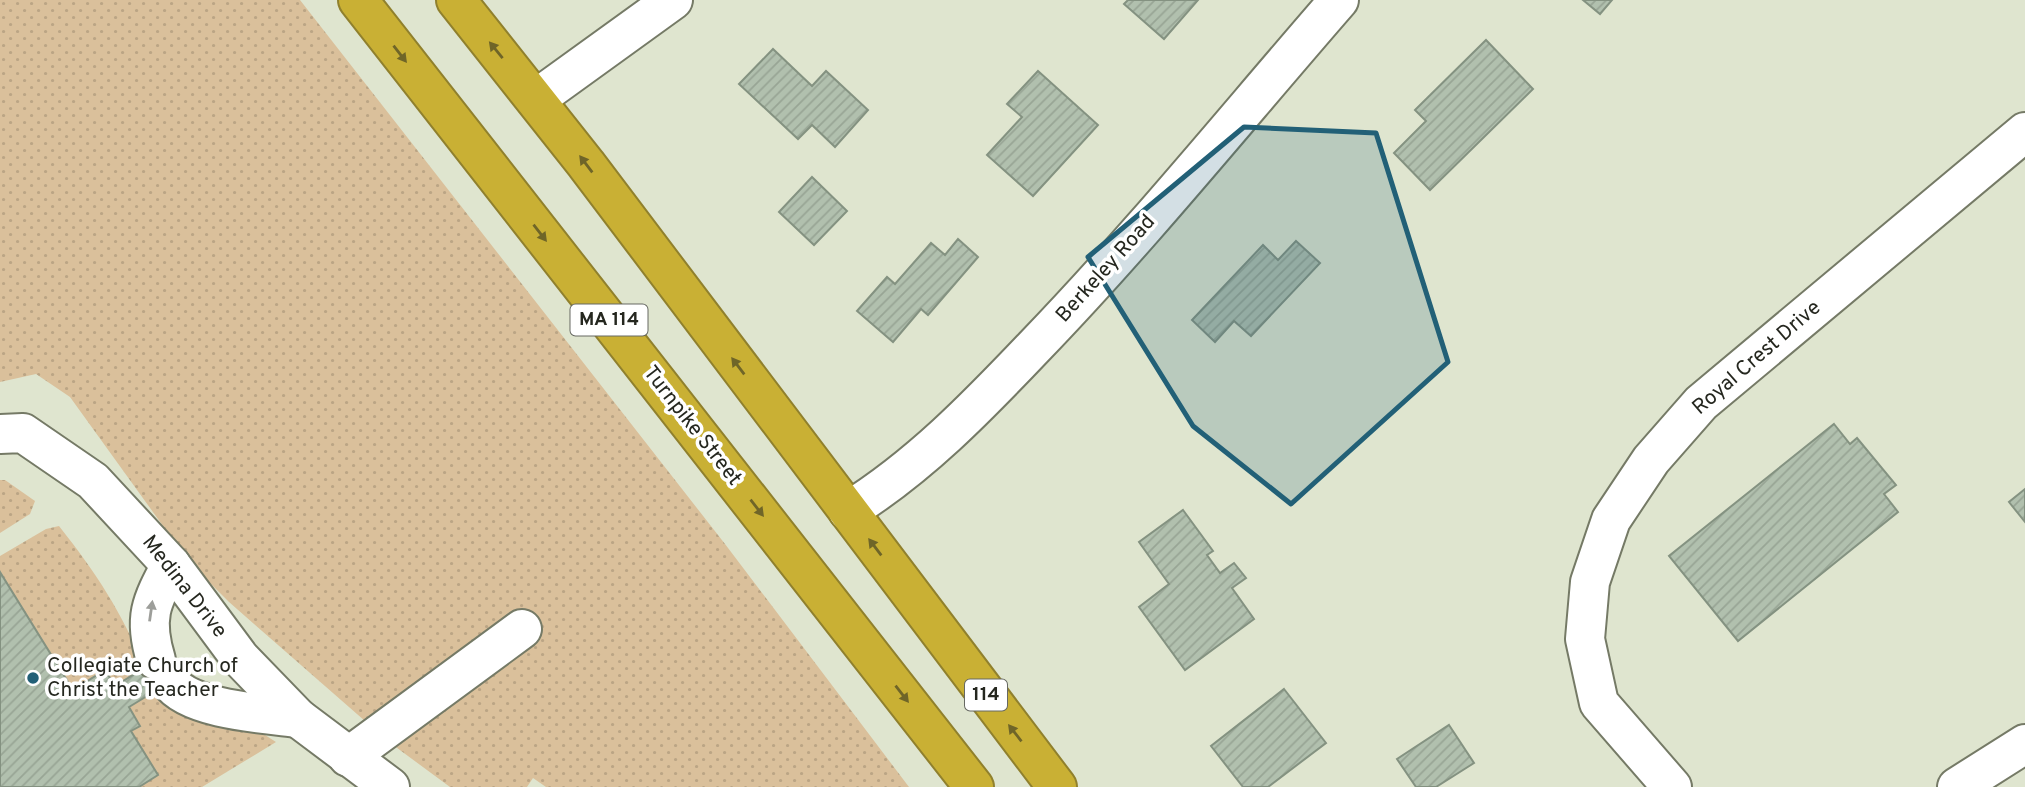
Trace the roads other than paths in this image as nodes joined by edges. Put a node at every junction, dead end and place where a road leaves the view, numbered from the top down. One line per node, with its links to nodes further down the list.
1 (358, 0): 15 (highway, Turnpike Street / MA 114, one-way to 15)
2 (456, 0): 5 (highway, one-way to 2)
3 (673, 0): 5 (street)
4 (1339, 0): 8 (street, Berkeley Road)
5 (536, 99): 8 (highway, one-way to 5)
6 (2025, 132): 17 (street, Royal Crest Drive)
7 (0, 434): 9 (street, Medina Drive)
8 (848, 511): 16 (highway, 114, one-way to 8)
9 (172, 565): 11 (street, Medina Drive); 11 (street, one-way to 9)
10 (522, 629): 13 (street)
11 (298, 718): 13 (street, Medina Drive)
12 (2025, 744): 18 (street)
13 (348, 757): 14 (street, Medina Drive)
14 (390, 787)
15 (974, 787)
16 (1057, 787)
17 (1671, 787)
18 (1957, 787)

